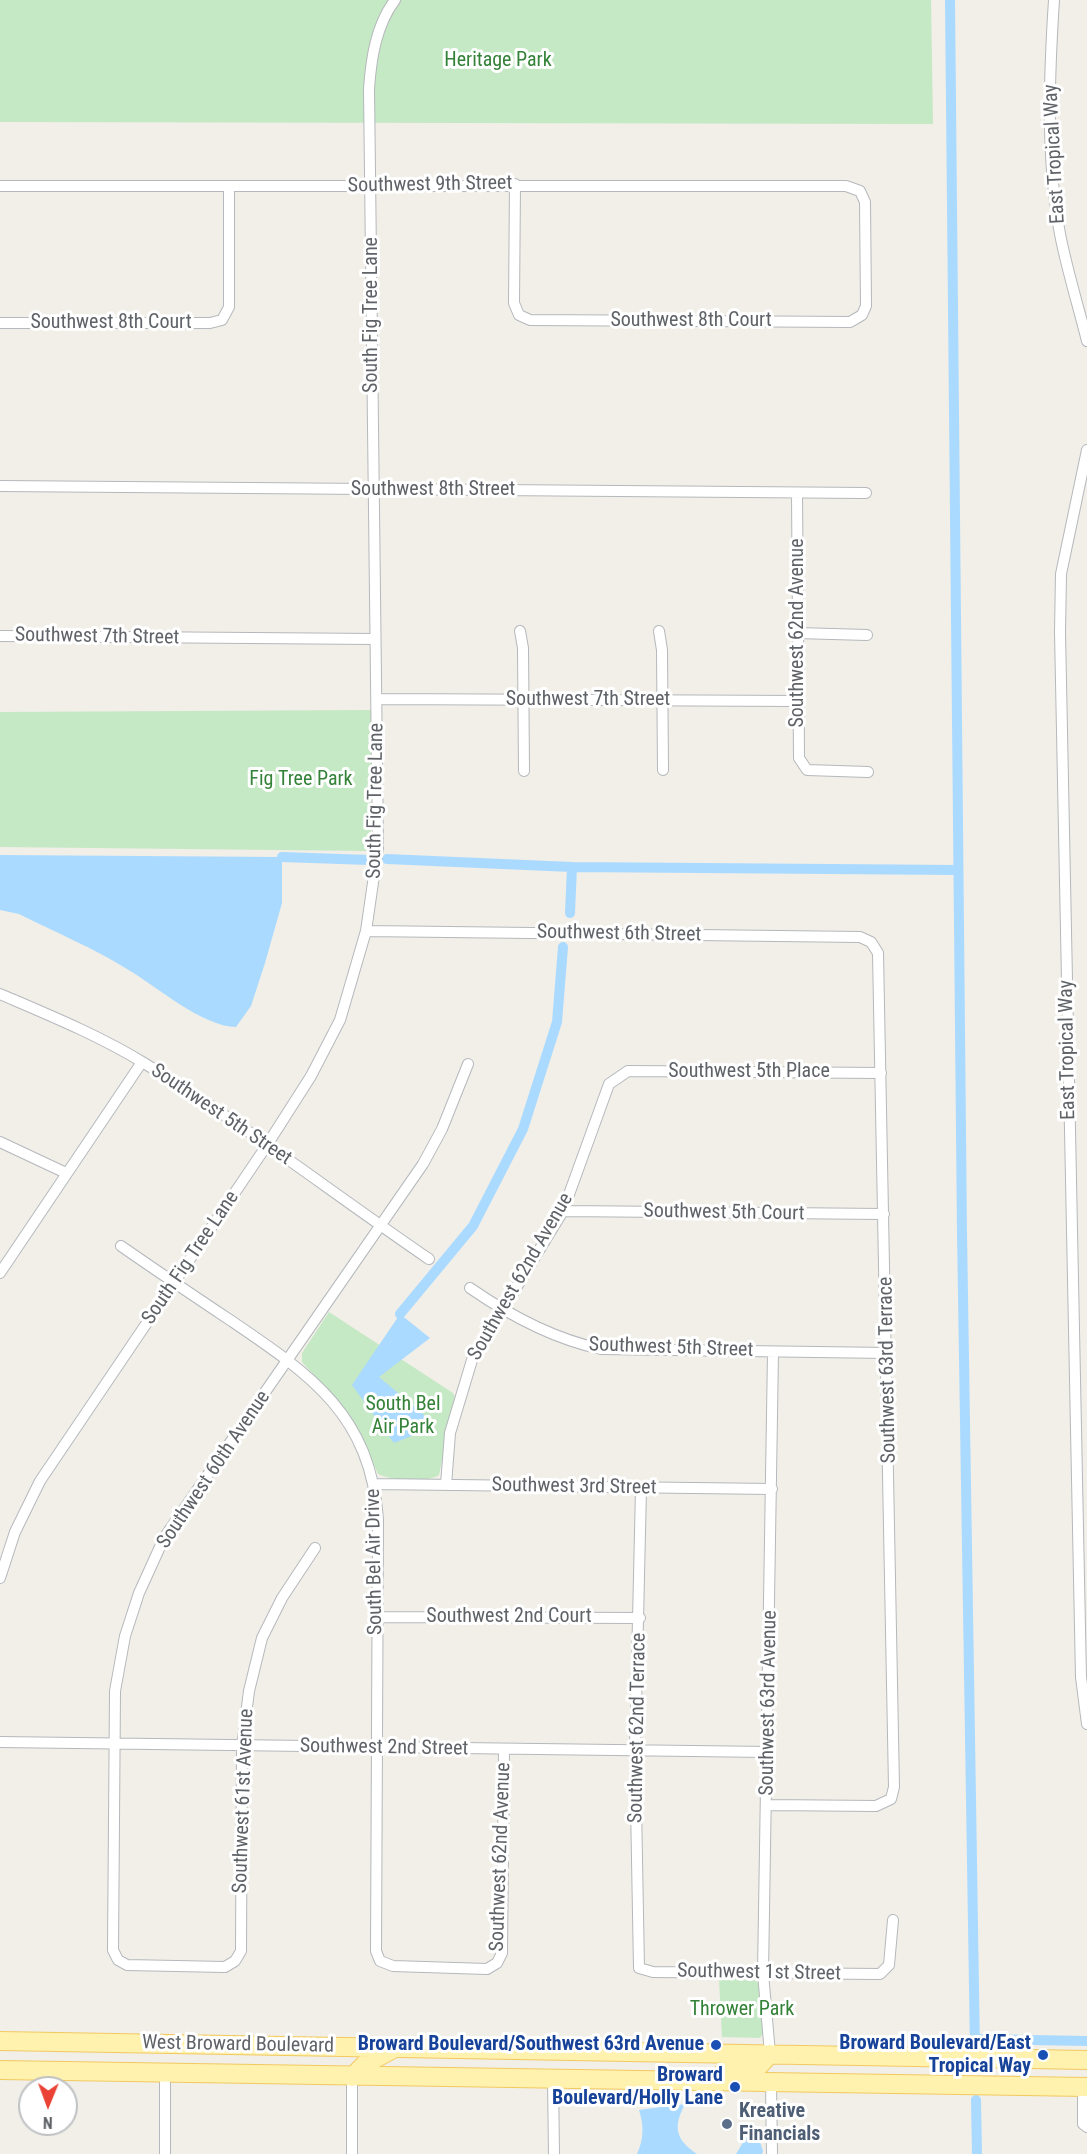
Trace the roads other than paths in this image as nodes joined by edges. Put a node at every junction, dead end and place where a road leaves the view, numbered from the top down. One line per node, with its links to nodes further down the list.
1 (395, 0): 5 (street, South Fig Tree Lane)
2 (1054, 0): 9 (street, East Tropical Way)
3 (515, 184): 5 (street, Southwest 9th Street); 7 (street, Southwest 9th Street); 7 (street, Southwest 8th Court)
4 (0, 186): 6 (street, Southwest 9th Street)
5 (370, 186): 6 (street, Southwest 9th Street); 12 (street, South Fig Tree Lane)
6 (229, 187): 8 (street, Southwest 8th Court)
7 (862, 315)
8 (0, 323)
9 (1087, 341)
10 (1087, 450): 58 (street, East Tropical Way)
11 (0, 486): 12 (street, Southwest 8th Street)
12 (373, 490): 13 (street, Southwest 8th Street); 20 (street, South Fig Tree Lane)
13 (797, 493): 14 (street, Southwest 8th Street); 17 (street, Southwest 62nd Avenue)
14 (866, 493)
15 (520, 631): 23 (street)
16 (659, 631): 22 (street)
17 (797, 633): 18 (street); 24 (street, Southwest 62nd Avenue)
18 (867, 634)
19 (0, 636): 20 (street, Southwest 7th Street)
20 (375, 639): 21 (street, South Fig Tree Lane)
21 (378, 699): 23 (street, Southwest 7th Street); 28 (street, South Fig Tree Lane)
22 (662, 700): 23 (street, Southwest 7th Street); 24 (street, Southwest 7th Street); 25 (street)
23 (522, 701): 26 (street)
24 (798, 701): 27 (street, Southwest 62nd Avenue)
25 (663, 770)
26 (524, 771)
27 (868, 772)
28 (366, 931): 29 (street, Southwest 6th Street); 36 (street, South Fig Tree Lane)
29 (871, 942): 33 (street, Southwest 63rd Terrace)
30 (0, 994): 31 (street, Southwest 5th Street)
31 (142, 1062): 36 (street, Southwest 5th Street); 37 (street)
32 (468, 1064): 40 (street, Southwest 60th Avenue)
33 (881, 1073): 34 (street, Southwest 5th Place); 39 (street, Southwest 63rd Terrace)
34 (618, 1076): 38 (street, Southwest 62nd Avenue)
35 (0, 1142): 37 (street)
36 (267, 1145): 40 (street, Southwest 5th Street); 44 (street, South Fig Tree Lane)
37 (66, 1173): 43 (street)
38 (563, 1211): 39 (street, Southwest 5th Court); 46 (street, Southwest 62nd Avenue)
39 (884, 1214): 48 (street, Southwest 63rd Terrace)
40 (382, 1226): 42 (street, Southwest 5th Street); 49 (street, Southwest 60th Avenue)
41 (121, 1246): 44 (street, South Bel Air Drive)
42 (429, 1259)
43 (0, 1273)
44 (175, 1283): 49 (street, South Bel Air Drive); 55 (street, South Fig Tree Lane)
45 (470, 1288): 46 (street, Southwest 5th Street)
46 (502, 1310): 47 (street, Southwest 5th Street); 51 (street, Southwest 62nd Avenue)
47 (773, 1353): 48 (street, Southwest 5th Street); 53 (street, Southwest 63rd Avenue)
48 (888, 1353): 66 (street, Southwest 63rd Terrace)
49 (289, 1360): 50 (street, South Bel Air Drive); 60 (street, Southwest 60th Avenue)
50 (376, 1484): 51 (street, Southwest 3rd Street); 56 (street, South Bel Air Drive)
51 (446, 1485): 52 (street, Southwest 3rd Street)
52 (641, 1489): 53 (street, Southwest 3rd Street); 57 (street, Southwest 62nd Terrace)
53 (772, 1489): 65 (street, Southwest 63rd Avenue)
54 (315, 1548): 61 (street, Southwest 61st Avenue)
55 (0, 1578)
56 (378, 1617): 57 (street, Southwest 2nd Court); 62 (street, South Bel Air Drive)
57 (640, 1618): 64 (street, Southwest 62nd Terrace)
58 (1087, 1724)
59 (0, 1742): 60 (street, Southwest 2nd Street)
60 (113, 1744): 61 (street, Southwest 2nd Street); 68 (street, Southwest 60th Avenue)
61 (242, 1746): 62 (street, Southwest 2nd Street); 68 (street, Southwest 61st Avenue)
62 (376, 1747): 63 (street, Southwest 2nd Street); 69 (street, South Bel Air Drive)
63 (504, 1750): 64 (street, Southwest 2nd Street); 69 (street, Southwest 62nd Avenue)
64 (635, 1750): 65 (street, Southwest 2nd Street); 70 (street, Southwest 62nd Terrace)
65 (768, 1752): 66 (street, Southwest 63rd Avenue)
66 (768, 1805): 71 (street, Southwest 63rd Avenue)
67 (893, 1920): 71 (street, Southwest 1st Street)
68 (235, 1961)
69 (497, 1963)
70 (639, 1968): 71 (street, Southwest 1st Street)
71 (763, 1973): 74 (street, Southwest 63rd Avenue)
72 (0, 2041): 73 (main road, West Broward Boulevard)
73 (396, 2047): 74 (main road, West Broward Boulevard); 79 (main road)
74 (770, 2054): 75 (main road, West Broward Boulevard); 81 (main road)
75 (906, 2056): 76 (main road, West Broward Boulevard); 82 (main road)
76 (1086, 2060): 83 (main road)
77 (0, 2070): 78 (main road, West Broward Boulevard)
78 (165, 2074): 79 (main road, West Broward Boulevard); 85 (street)
79 (352, 2077): 80 (main road, West Broward Boulevard); 86 (street)
80 (553, 2079): 81 (main road, West Broward Boulevard); 87 (street)
81 (640, 2080): 82 (main road, West Broward Boulevard)
82 (771, 2082): 83 (main road, West Broward Boulevard); 88 (street)
83 (1078, 2087): 84 (street)
84 (1087, 2127)
85 (165, 2154)
86 (352, 2154)
87 (554, 2154)
88 (772, 2154)

